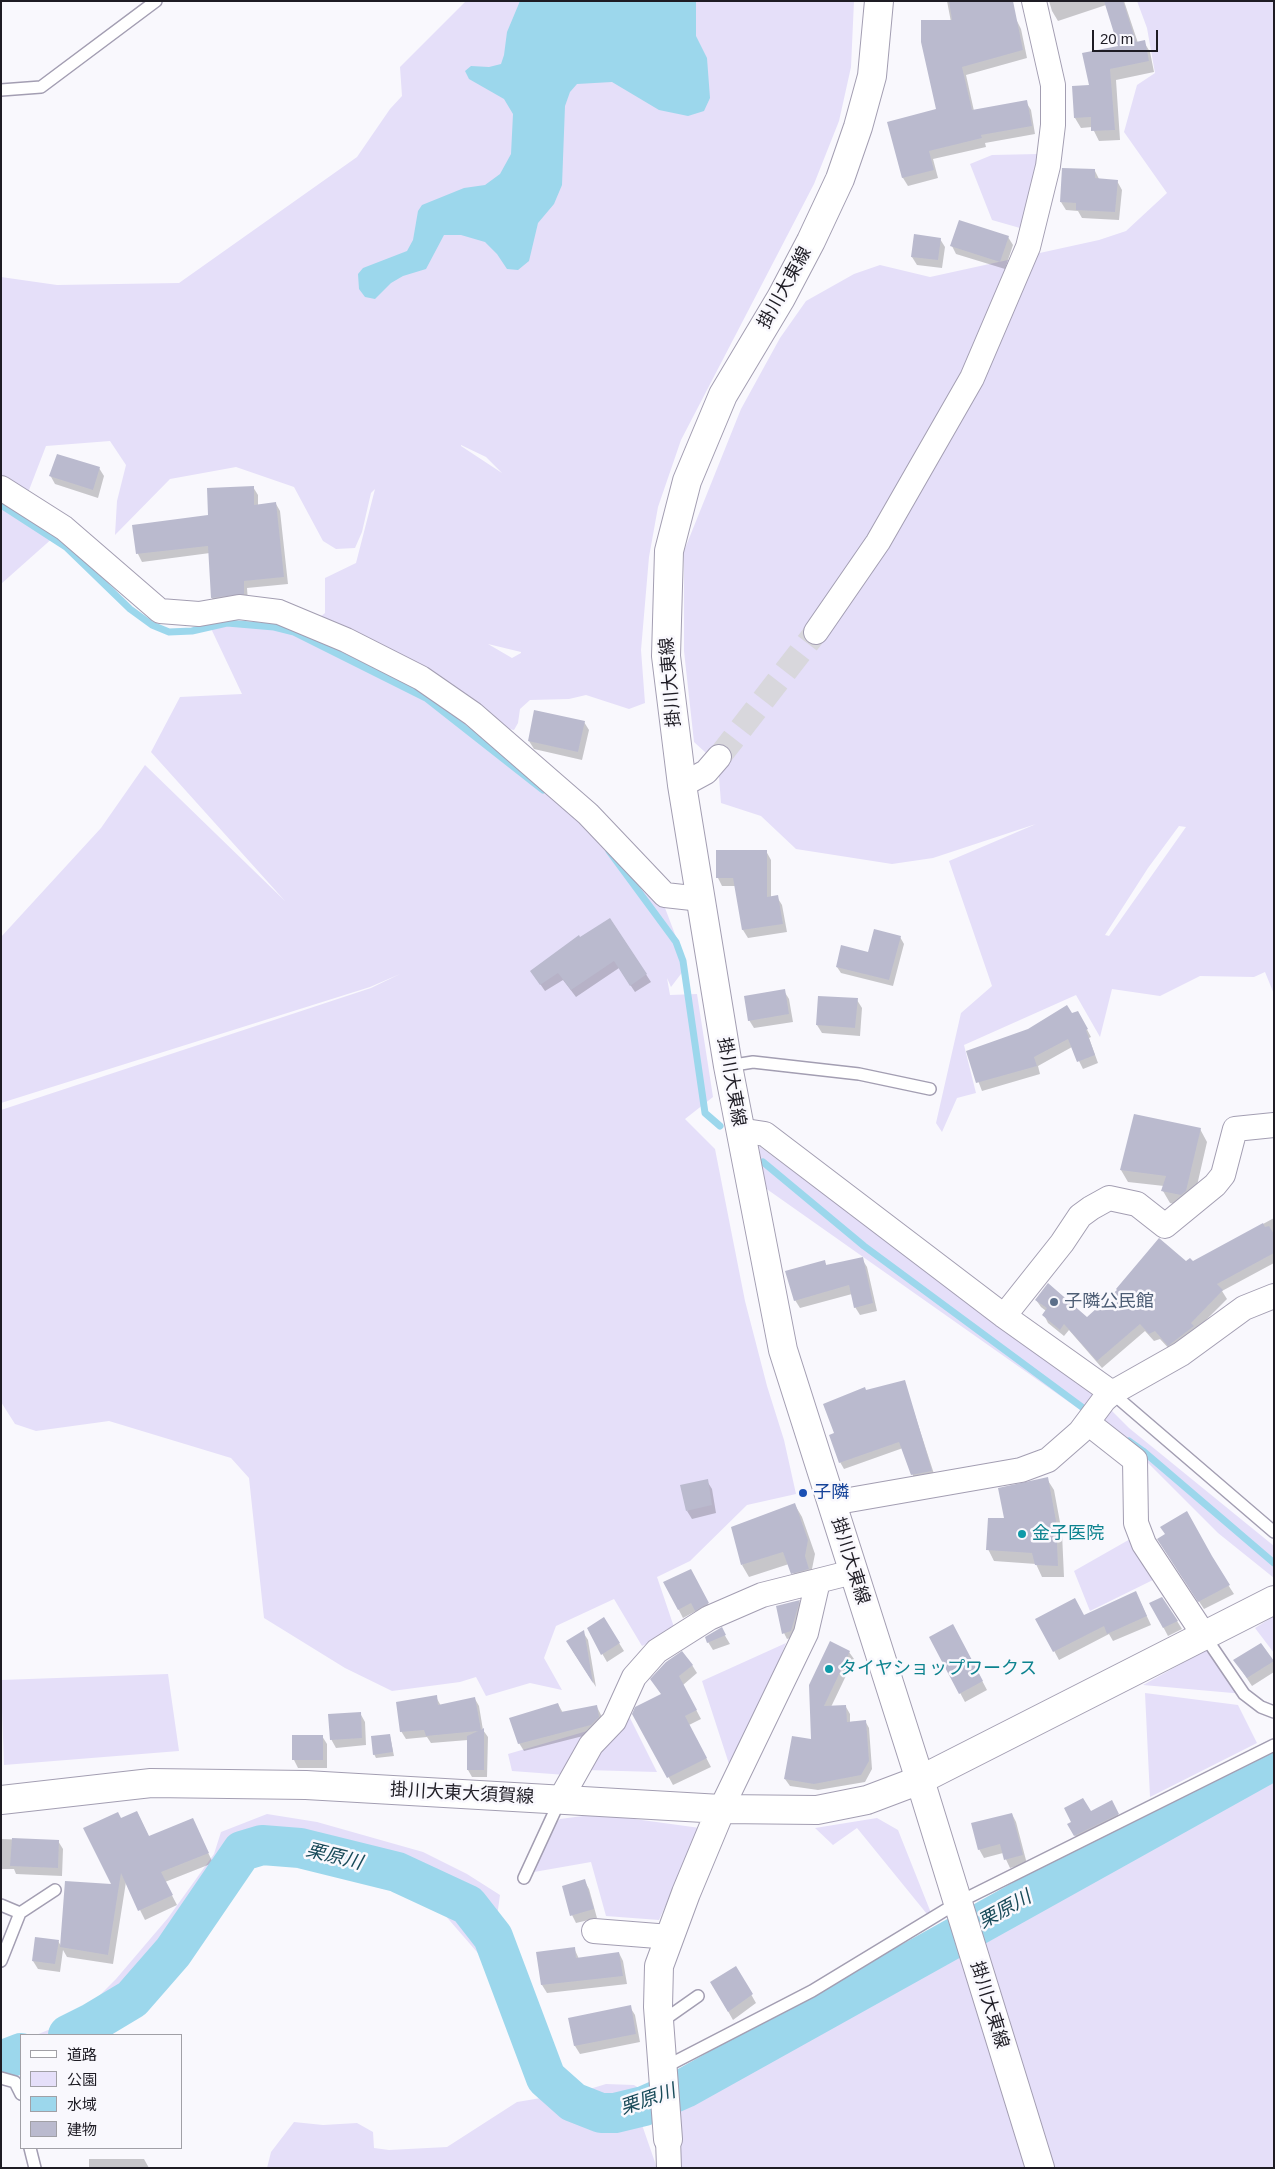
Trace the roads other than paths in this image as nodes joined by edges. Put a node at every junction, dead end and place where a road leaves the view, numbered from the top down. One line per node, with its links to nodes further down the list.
1 (156, 1): 4 (lane)
2 (879, 1): 8 (main road, 掛川大東線)
3 (1034, 1): 6 (street)
4 (1, 90)
5 (1, 488): 9 (street)
6 (816, 632)
7 (718, 757): 8 (street)
8 (682, 785): 9 (main road, 掛川大東線)
9 (701, 899): 10 (main road, 掛川大東線)
10 (728, 1066): 11 (lane); 13 (main road, 掛川大東線)
11 (930, 1089)
12 (1274, 1125): 15 (street)
13 (739, 1130): 15 (street); 18 (main road, 掛川大東線)
14 (1274, 1296): 16 (street)
15 (1004, 1316): 16 (street)
16 (1108, 1397): 17 (street); 19 (lane)
17 (1089, 1421): 18 (street); 23 (street)
18 (832, 1503): 20 (main road, 掛川大東線)
19 (1274, 1532)
20 (853, 1572): 21 (street); 26 (main road, 掛川大東線)
21 (818, 1581): 28 (street); 29 (street)
22 (1274, 1600): 23 (main road, 掛川大東大須賀線)
23 (1204, 1635): 24 (lane); 26 (main road, 掛川大東大須賀線)
24 (1274, 1712)
25 (1274, 1745): 33 (lane)
26 (920, 1780): 29 (main road, 掛川大東大須賀線); 33 (main road, 掛川大東線)
27 (1, 1800): 28 (main road, 掛川大東大須賀線)
28 (560, 1800): 29 (main road, 掛川大東大須賀線); 30 (lane)
29 (721, 1809): 36 (main road)
30 (524, 1878)
31 (55, 1890): 34 (lane)
32 (1, 1905): 34 (lane)
33 (959, 1908): 40 (lane); 47 (main road, 掛川大東線)
34 (20, 1913): 37 (lane)
35 (594, 1931): 36 (street)
36 (670, 1937): 39 (main road)
37 (1, 1961)
38 (698, 1996): 39 (lane)
39 (660, 2023): 40 (main road)
40 (664, 2074): 43 (main road)
41 (1, 2078): 42 (lane)
42 (20, 2092)
43 (668, 2132): 46 (street)
44 (30, 2149): 45 (lane)
45 (34, 2168)
46 (669, 2168)
47 (1040, 2168)

